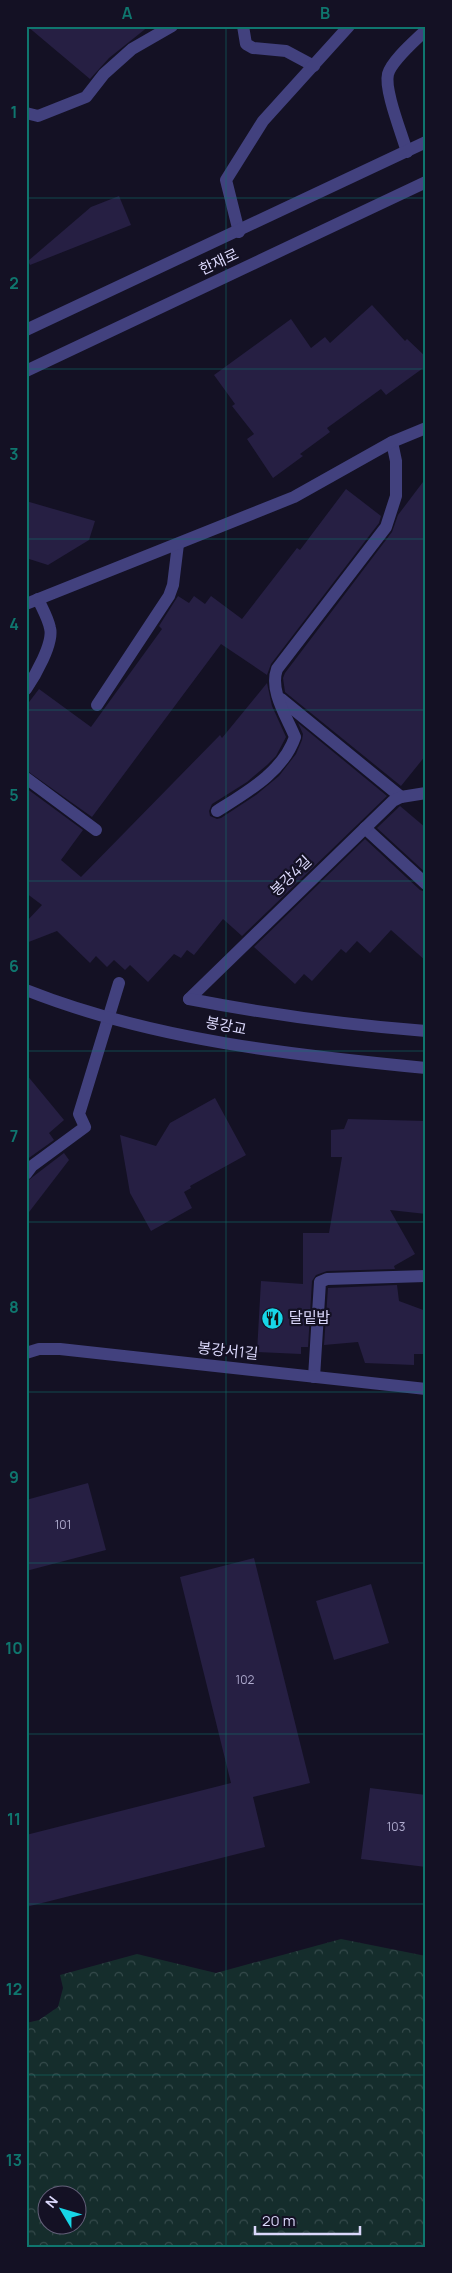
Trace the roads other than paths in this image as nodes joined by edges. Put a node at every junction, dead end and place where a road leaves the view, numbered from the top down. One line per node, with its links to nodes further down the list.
1 (172, 26): 6 (street)
2 (244, 26): 5 (street)
3 (349, 26): 5 (street)
4 (426, 30): 8 (street)
5 (314, 66): 10 (street)
6 (26, 114)
7 (426, 142): 8 (street, 한재로)
8 (407, 152): 10 (street, 한재로)
9 (426, 182): 12 (street, 한재로)
10 (239, 232): 11 (street, 한재로)
11 (26, 330)
12 (26, 371)
13 (426, 428): 14 (street)
14 (392, 442): 15 (street); 18 (street)
15 (178, 544): 16 (street); 19 (street)
16 (32, 601): 17 (street)
17 (26, 688)
18 (279, 698): 22 (street); 23 (street)
19 (97, 705)
20 (26, 778): 25 (street)
21 (426, 793): 22 (street, 봉강4길)
22 (401, 797): 24 (street, 봉강4길)
23 (217, 811)
24 (365, 828): 26 (street); 29 (street, 봉강4길)
25 (96, 830)
26 (426, 884)
27 (119, 983): 31 (street)
28 (26, 990): 30 (street, 봉강교, bridge)
29 (426, 1031)
30 (426, 1068)
31 (26, 1174)
32 (426, 1276): 34 (street)
33 (26, 1353): 34 (street, 봉강서1길)
34 (314, 1377): 35 (street, 봉강서1길)
35 (426, 1390)

